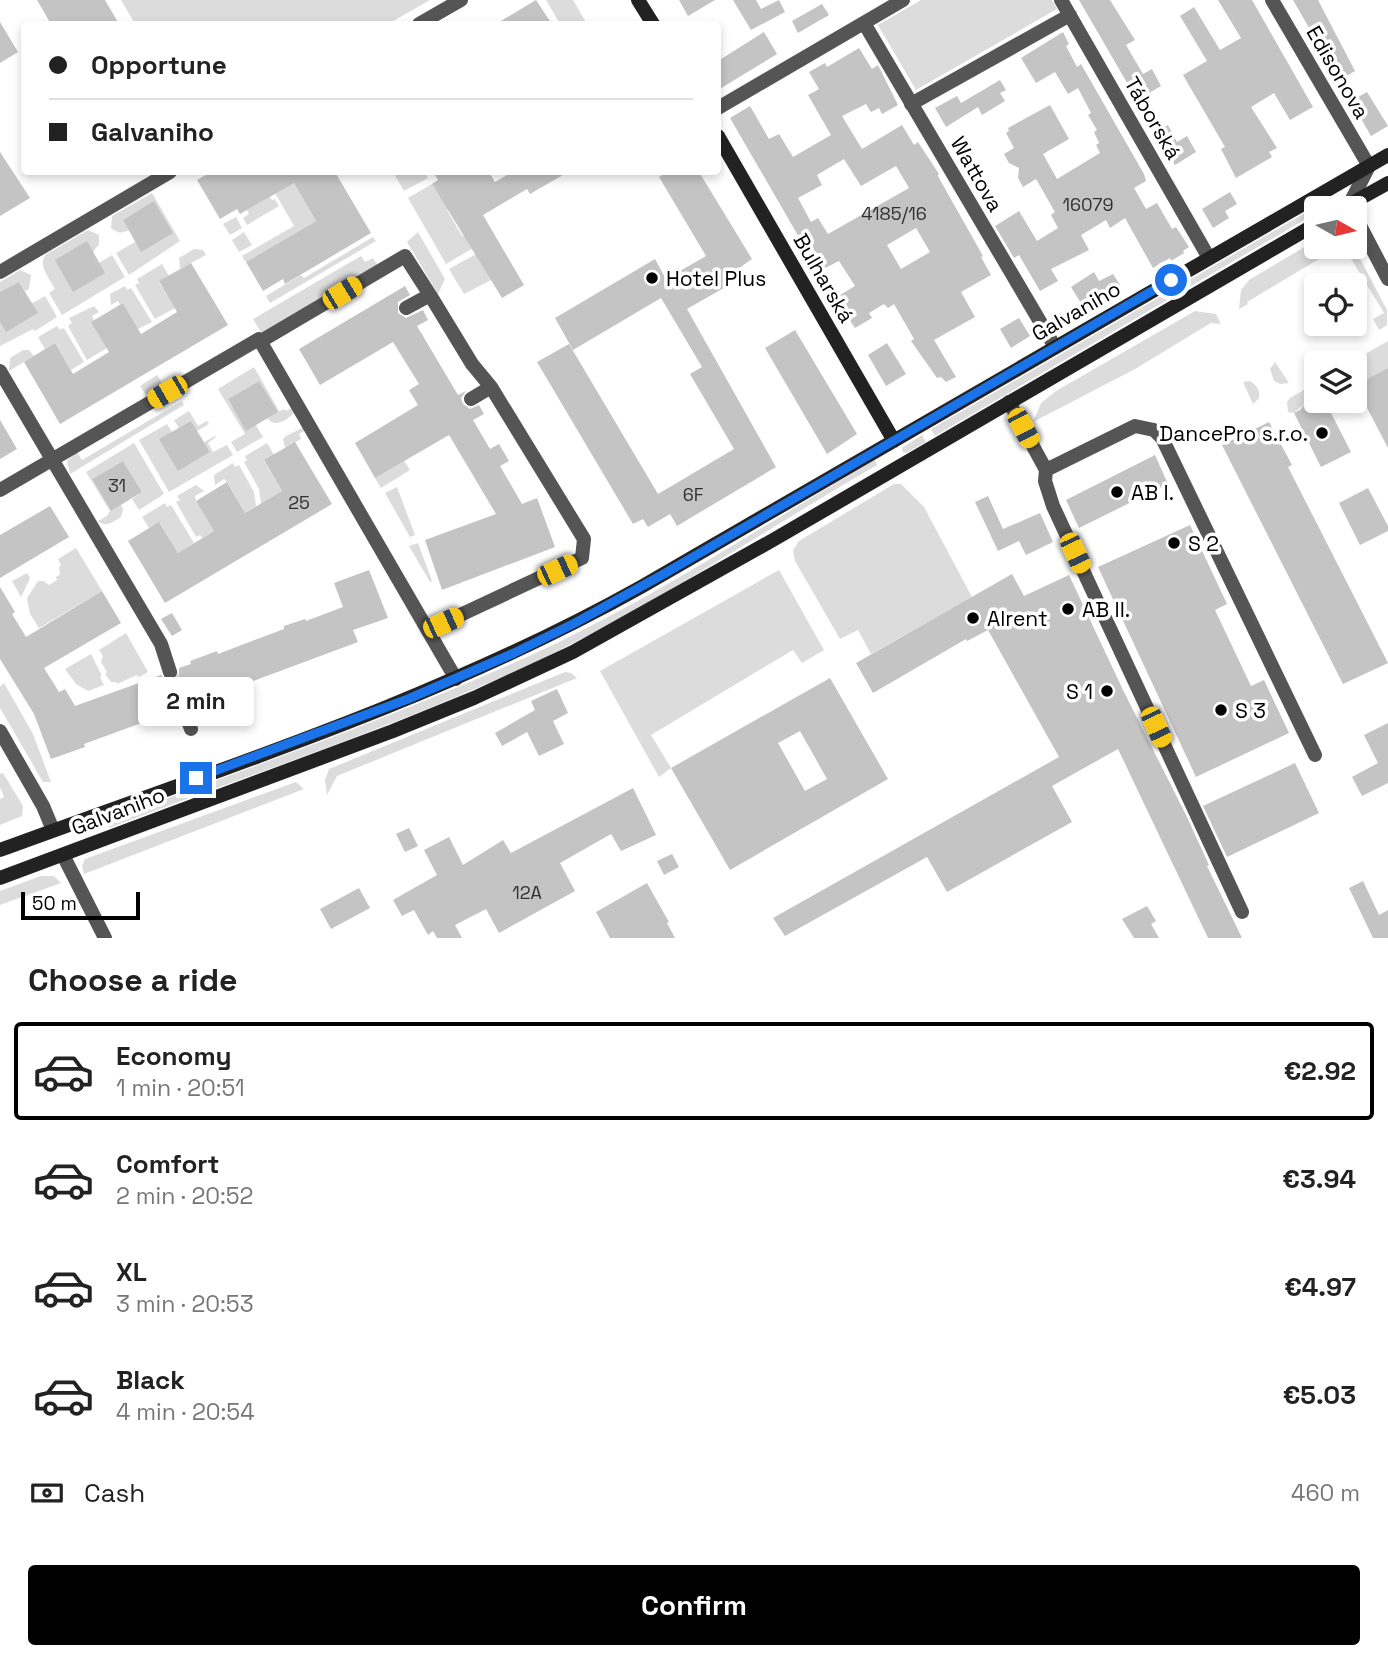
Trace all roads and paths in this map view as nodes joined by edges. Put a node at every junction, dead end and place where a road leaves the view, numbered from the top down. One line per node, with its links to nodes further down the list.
1 (459, 0): 7 (street)
2 (638, 0): 8 (main road)
3 (903, 0): 9 (street)
4 (1061, 0): 6 (street, Táborská)
5 (1272, 0): 14 (street, Edisonova)
6 (1070, 15): 10 (street); 21 (street, Táborská)
7 (424, 21)
8 (651, 21)
9 (864, 23): 10 (street, Wattova); 11 (street)
10 (911, 104): 27 (street, Wattova)
11 (721, 106)
12 (721, 141): 32 (main road, Bulharská)
13 (1388, 155): 14 (main road, Galvaniho)
14 (1368, 166): 17 (street); 21 (main road, Galvaniho)
15 (165, 175): 22 (street)
16 (1388, 183): 18 (main road)
17 (1355, 196)
18 (1367, 197)
19 (1304, 231): 31 (main road, Galvaniho)
20 (1367, 240): 23 (street)
21 (1209, 258): 27 (main road, Galvaniho)
22 (0, 272)
23 (1388, 279)
24 (430, 295): 25 (street); 26 (street); 29 (street)
25 (406, 308)
26 (260, 340): 33 (street); 37 (street)
27 (1055, 347): 32 (main road, Galvaniho)
28 (0, 371): 33 (street)
29 (491, 387): 30 (street); 37 (street)
30 (471, 399)
31 (1009, 402): 34 (street); 35 (main road, Galvaniho)
32 (894, 441): 35 (main road); 39 (main road, Galvaniho)
33 (52, 459): 36 (street); 38 (street)
34 (1046, 470): 43 (street); 48 (street)
35 (891, 472): 46 (main road, Galvaniho)
36 (0, 490)
37 (428, 630): 39 (street)
38 (170, 671)
39 (456, 679): 44 (main road, Galvaniho)
40 (183, 707): 41 (street)
41 (191, 729)
42 (0, 732): 44 (street)
43 (1315, 755)
44 (53, 830): 45 (main road, Galvaniho); 46 (main road)
45 (0, 850)
46 (63, 855): 47 (main road, Galvaniho); 49 (street)
47 (0, 878)
48 (1242, 912)
49 (105, 938)

